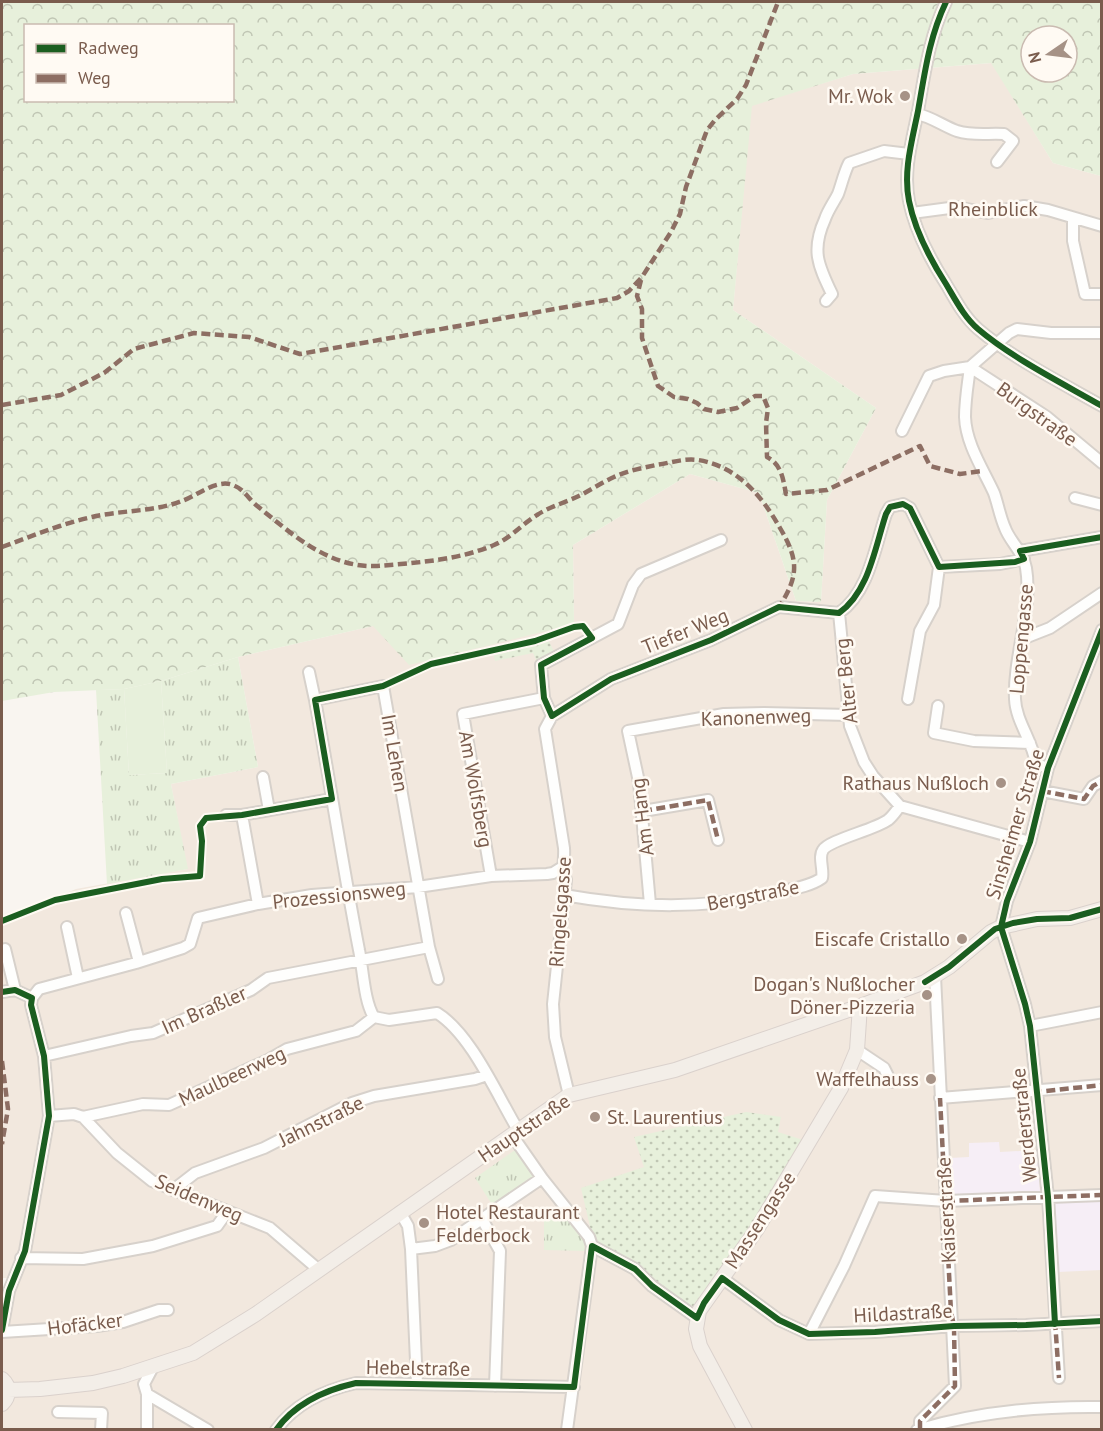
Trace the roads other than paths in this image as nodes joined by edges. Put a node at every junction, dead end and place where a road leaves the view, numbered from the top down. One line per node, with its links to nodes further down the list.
1 (946, 2): 2 (street)
2 (917, 114): 3 (street); 4 (street)
3 (909, 154): 5 (street); 9 (street)
4 (997, 162)
5 (912, 213): 6 (street, Rheinblick); 11 (street)
6 (1073, 219): 7 (street, Rheinblick); 8 (street)
7 (1101, 226)
8 (1101, 294)
9 (826, 301)
10 (1101, 333): 11 (street)
11 (998, 344): 12 (street); 13 (street)
12 (970, 367): 14 (street); 15 (street, Burgstraße); 20 (street, Loppengasse)
13 (1101, 406)
14 (902, 431)
15 (1101, 463)
16 (1075, 498): 17 (street)
17 (1101, 505)
18 (1101, 537): 20 (street)
19 (721, 540): 27 (street)
20 (1022, 555): 21 (street); 25 (street, Loppengasse)
21 (939, 567): 23 (street, Alter Berg); 28 (street)
22 (1101, 593): 25 (street)
23 (839, 613): 31 (street, Alter Berg); 32 (street, Tiefer Weg)
24 (1101, 636): 36 (street, Sinsheimer Straße)
25 (1022, 639): 35 (street, Loppengasse)
26 (309, 672): 29 (street)
27 (544, 698): 32 (street); 49 (street, Am Wolfsberg)
28 (908, 699)
29 (315, 700): 40 (street); 50 (street, Im Lehen)
30 (938, 706): 35 (street)
31 (849, 715): 34 (street, Kanonenweg); 41 (street, Alter Berg)
32 (552, 716): 33 (street, Tiefer Weg)
33 (545, 729): 48 (street, Ringelsgasse)
34 (628, 731): 43 (street, Am Hang)
35 (1030, 743): 36 (street, Loppengasse)
36 (1048, 768): 39 (street, Sinsheimer Straße)
37 (262, 777): 42 (street)
38 (1101, 781): 39 (street, Sinsheimer Straße)
39 (1042, 791): 47 (street, Sinsheimer Straße)
40 (332, 799): 42 (street); 51 (street)
41 (900, 806): 47 (street); 54 (street, Bergstraße)
42 (269, 810): 45 (street)
43 (643, 811): 46 (street); 54 (street, Am Hang)
44 (226, 815): 45 (street)
45 (242, 815): 53 (street)
46 (718, 840)
47 (1030, 842): 58 (street, Sinsheimer Straße)
48 (561, 868): 49 (street, Prozessionsweg); 52 (street, Ringelsgasse)
49 (491, 876): 50 (street, Prozessionsweg)
50 (418, 887): 51 (street, Prozessionsweg); 59 (street)
51 (348, 893): 53 (street, Prozessionsweg); 62 (street)
52 (564, 895): 54 (street, Bergstraße); 79 (street, Ringelsgasse)
53 (258, 903): 61 (street, Prozessionsweg)
54 (650, 904)
55 (1101, 909): 58 (main road, Hauptstraße)
56 (126, 913): 61 (street)
57 (67, 927): 64 (street)
58 (1001, 927): 63 (main road, Hauptstraße); 72 (street, Werderstraße)
59 (429, 947): 62 (street, Im Braßler); 65 (street)
60 (5, 949): 66 (street)
61 (139, 962): 64 (street, Prozessionsweg)
62 (362, 962): 71 (street); 74 (street, Im Braßler)
63 (935, 976): 69 (main road, Hauptstraße); 80 (street, Kaiserstraße)
64 (78, 978): 68 (street, Prozessionsweg)
65 (438, 979)
66 (15, 990): 67 (street); 68 (street)
67 (2, 992)
68 (32, 998): 74 (street)
69 (860, 1006): 73 (main road, Massengasse); 79 (main road, Hauptstraße)
70 (1101, 1012): 72 (street)
71 (374, 1017): 75 (street); 82 (street, Maulbeerweg)
72 (1030, 1026): 78 (street, Werderstraße)
73 (857, 1050): 76 (street); 96 (main road, Massengasse)
74 (44, 1056): 81 (street)
75 (487, 1075): 83 (street); 85 (street, Jahnstraße)
76 (891, 1082)
77 (1101, 1085): 78 (street)
78 (1037, 1092): 80 (street); 87 (street, Werderstraße)
79 (569, 1095): 83 (main road, Hauptstraße)
80 (940, 1098): 88 (street, Kaiserstraße)
81 (49, 1116): 82 (street); 94 (street)
82 (83, 1117): 85 (street, Seidenweg)
83 (515, 1132): 84 (street); 90 (main road, Hauptstraße)
84 (542, 1178): 91 (street); 92 (street)
85 (172, 1190): 89 (street, Seidenweg)
86 (1101, 1195): 87 (street)
87 (1048, 1197): 88 (street); 100 (street, Werderstraße)
88 (946, 1201): 101 (street, Kaiserstraße); 103 (street)
89 (227, 1212): 94 (street); 95 (street, Seidenweg)
90 (400, 1212): 93 (street); 95 (main road, Hauptstraße)
91 (482, 1219): 93 (street); 108 (street)
92 (592, 1246): 98 (street); 109 (street)
93 (411, 1250): 107 (street)
94 (21, 1258): 102 (street)
95 (319, 1270): 104 (main road, Hauptstraße)
96 (722, 1278): 98 (main road, Massengasse); 103 (street, Hildastraße)
97 (168, 1310): 102 (street, Hofäcker)
98 (697, 1318): 120 (main road)
99 (1101, 1321): 100 (street, Hildastraße)
100 (1055, 1324): 101 (street, Hildastraße); 105 (street, Werderstraße)
101 (954, 1326): 103 (street, Hildastraße); 114 (street, Kaiserstraße)
102 (2, 1331)
103 (809, 1334)
104 (153, 1367): 106 (main road, Hauptstraße); 110 (street)
105 (1059, 1378)
106 (5, 1384): 111 (main road, Hauptstraße)
107 (417, 1384): 108 (street, Hebelstraße); 118 (street, Hebelstraße)
108 (495, 1386): 109 (street, Hebelstraße)
109 (574, 1387): 119 (street)
110 (147, 1394): 116 (street); 117 (street)
111 (2, 1404)
112 (1101, 1407): 114 (street)
113 (58, 1412): 115 (street)
114 (919, 1429)
115 (101, 1430)
116 (147, 1430)
117 (208, 1430)
118 (276, 1430)
119 (567, 1430)
120 (745, 1430)

